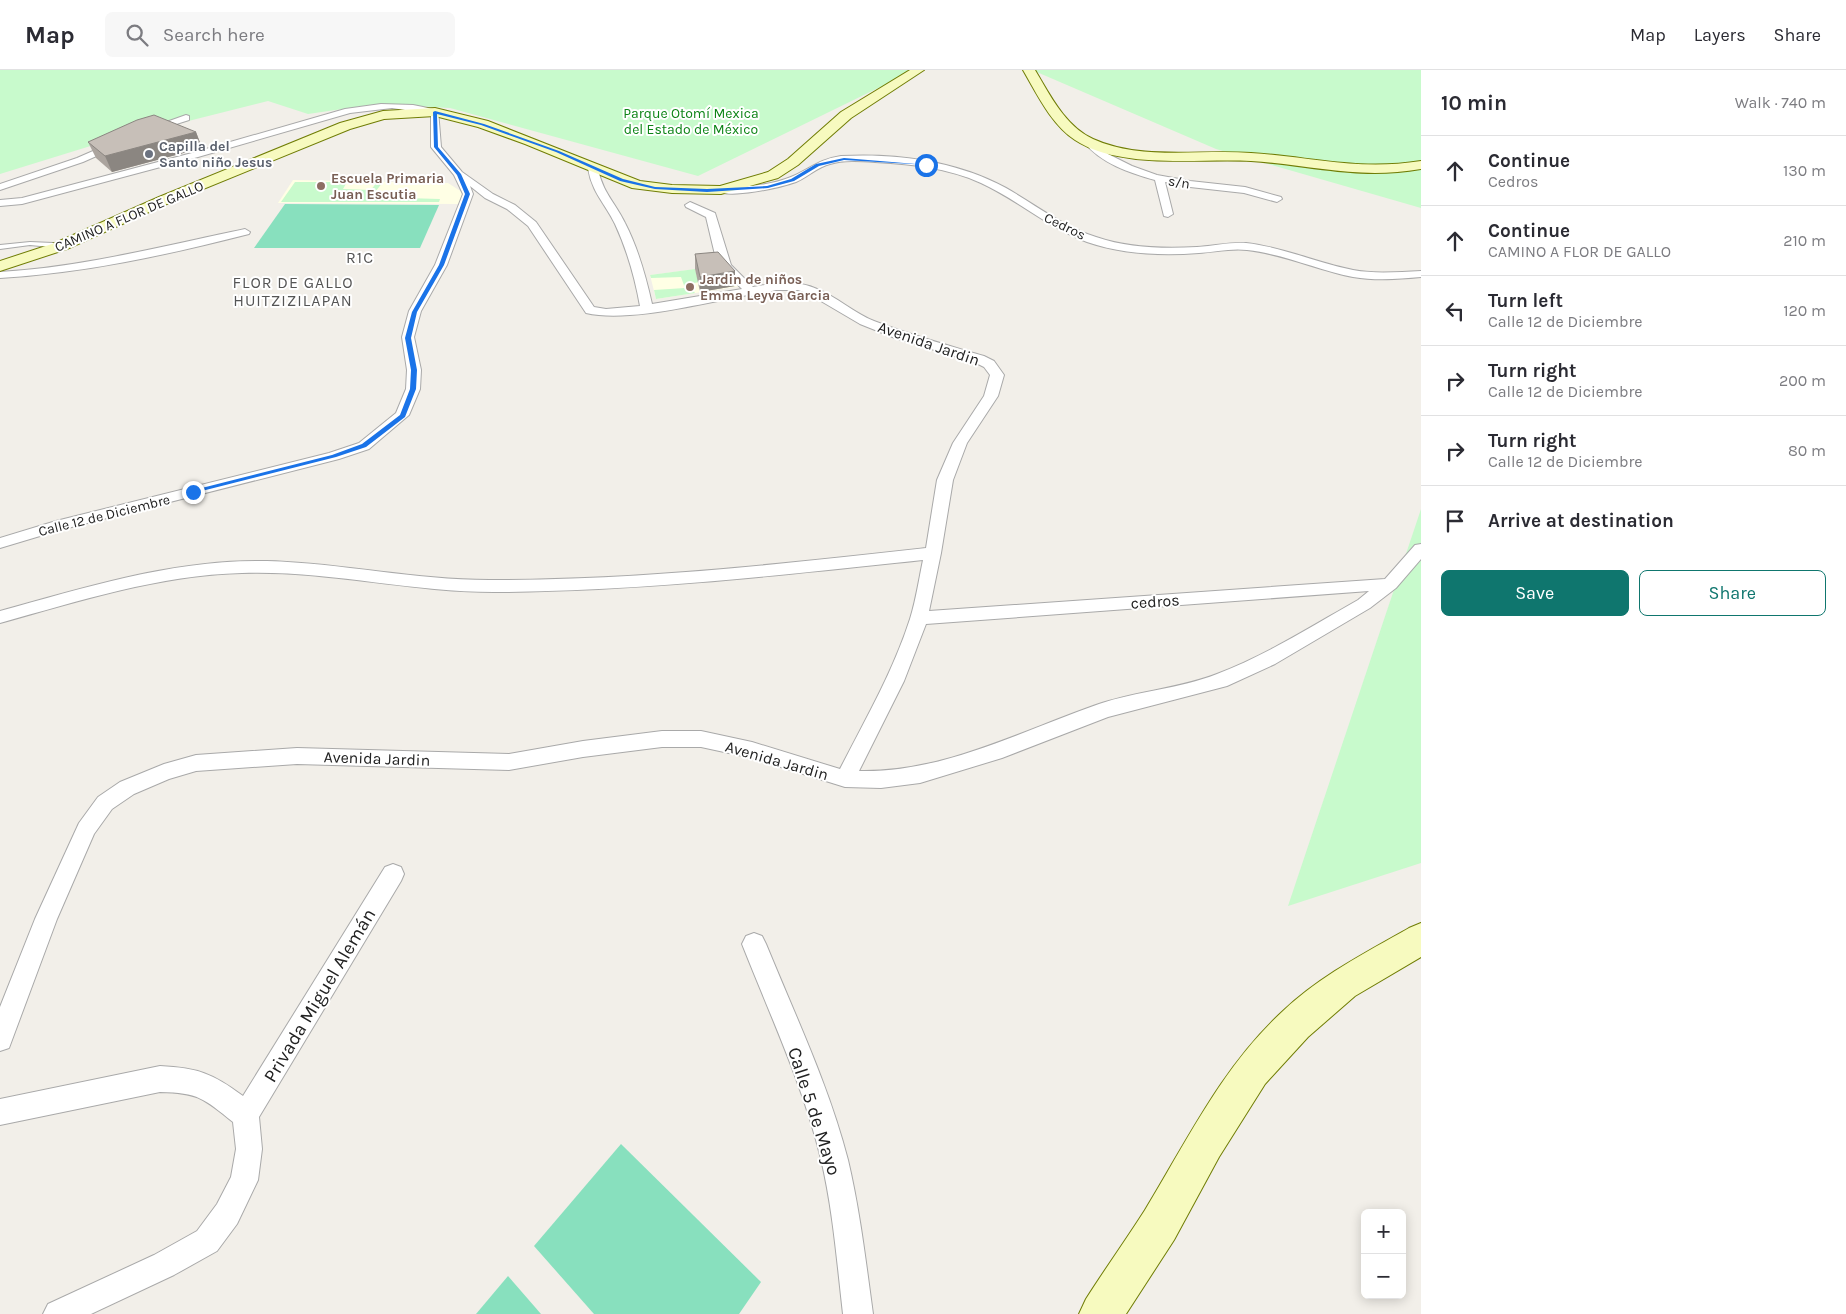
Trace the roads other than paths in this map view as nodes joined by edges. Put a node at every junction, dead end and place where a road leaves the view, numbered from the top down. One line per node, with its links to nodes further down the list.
1 (918, 70): 13 (street, CAMINO A FLOR DE GALLO)
2 (1029, 70): 7 (street)
3 (435, 112): 9 (street, CAMINO A FLOR DE GALLO); 10 (street, Calle 12 de Diciembre); 15 (street); 19 (street, CAMINO A FLOR DE GALLO)
4 (186, 118): 5 (street)
5 (140, 132)
6 (127, 139): 12 (street)
7 (1089, 142): 8 (street); 11 (street, s/n)
8 (1421, 165)
9 (593, 168): 13 (street, CAMINO A FLOR DE GALLO); 25 (street)
10 (459, 174): 25 (street, Avenida Jardin); 26 (street, Calle 12 de Diciembre)
11 (1159, 178): 14 (street, s/n); 17 (street)
12 (0, 187)
13 (721, 190): 22 (street, Cedros)
14 (1277, 199)
15 (0, 203)
16 (690, 206): 24 (street)
17 (1168, 214)
18 (245, 232): 23 (street)
19 (61, 246): 20 (lane); 21 (street, CAMINO A FLOR DE GALLO)
20 (0, 247)
21 (0, 266)
22 (1421, 274)
23 (0, 275)
24 (752, 292): 25 (street, Avenida Jardin); 28 (street, Avenida Jardin)
25 (647, 309)
26 (0, 543)
27 (1421, 549): 29 (street)
28 (934, 553): 30 (street); 31 (street, Avenida Jardin)
29 (1390, 584): 31 (street, cedros); 32 (street)
30 (0, 617)
31 (919, 618): 32 (street, Avenida Jardin)
32 (845, 779): 36 (street, Avenida Jardin)
33 (393, 874): 38 (street, Privada Miguel Alemán)
34 (1421, 939): 41 (street)
35 (754, 944): 40 (street, Calle 5 de Mayo)
36 (0, 1039)
37 (0, 1112): 38 (street)
38 (246, 1115): 39 (street)
39 (61, 1313)
40 (858, 1314)
41 (1101, 1314)

